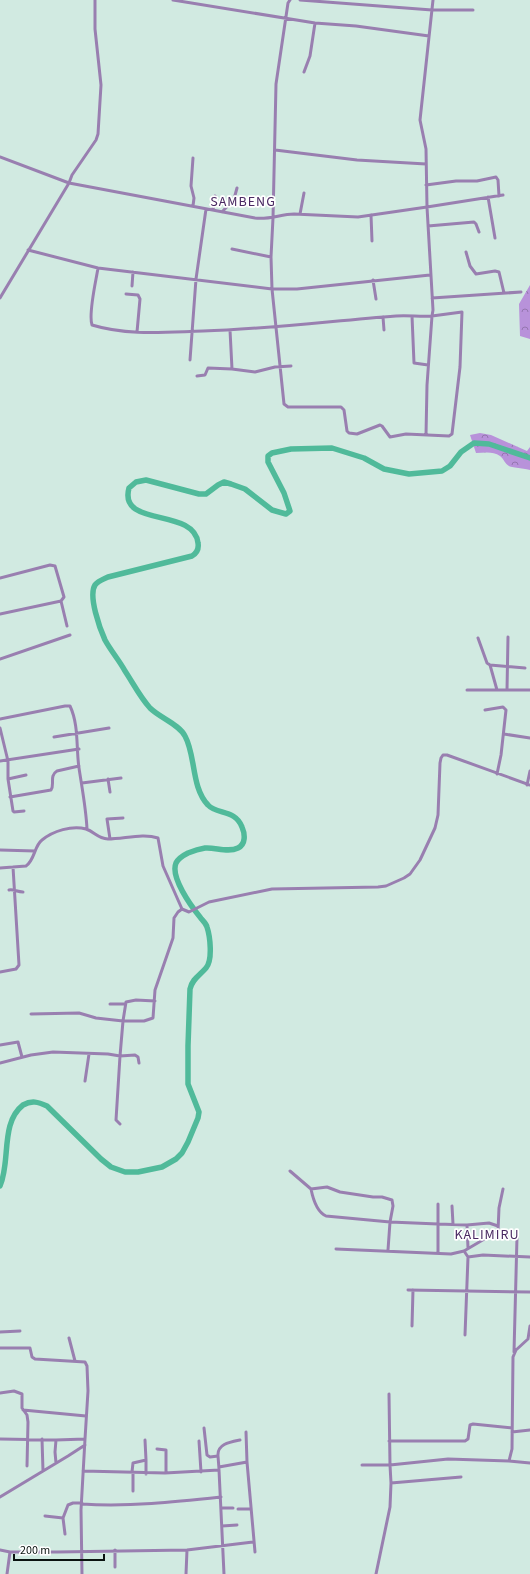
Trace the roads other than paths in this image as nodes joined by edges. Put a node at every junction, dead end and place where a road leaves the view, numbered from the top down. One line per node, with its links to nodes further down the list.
1 (94, 0): 16 (street)
2 (173, 0): 8 (street)
3 (290, 0): 8 (street)
4 (300, 0): 6 (street)
5 (433, 0): 6 (street)
6 (432, 10): 7 (street); 10 (street)
7 (473, 10)
8 (286, 19): 9 (street); 12 (street)
9 (315, 23): 10 (street); 11 (street)
10 (429, 36): 15 (street)
11 (304, 72)
12 (275, 150): 15 (street); 29 (street)
13 (0, 157): 16 (street)
14 (193, 158): 22 (street)
15 (426, 164): 17 (street)
16 (69, 183): 22 (street); 35 (street)
17 (426, 185): 21 (street); 23 (street)
18 (236, 188): 26 (street)
19 (304, 193): 27 (street)
20 (215, 196): 25 (street)
21 (488, 197): 23 (street); 32 (street)
22 (193, 206): 24 (street)
23 (427, 207): 28 (street); 30 (street)
24 (206, 209): 25 (street); 41 (street)
25 (213, 210): 26 (street)
26 (222, 212): 29 (street)
27 (300, 214): 28 (street); 29 (street)
28 (371, 216): 33 (street)
29 (273, 218): 37 (street)
30 (428, 226): 31 (street); 40 (street)
31 (479, 232)
32 (495, 238)
33 (372, 241)
34 (232, 249): 37 (street)
35 (28, 250): 38 (street); 48 (street)
36 (466, 252): 46 (street)
37 (271, 257): 44 (street)
38 (98, 268): 39 (street); 57 (street)
39 (133, 272): 41 (street); 43 (street)
40 (430, 275): 42 (street); 49 (street)
41 (196, 279): 44 (street); 58 (street)
42 (373, 280): 44 (street); 50 (street)
43 (132, 286)
44 (272, 289): 54 (street)
45 (521, 292): 46 (street)
46 (504, 293): 49 (street)
47 (126, 294): 57 (street)
48 (0, 298)
49 (432, 298): 52 (street)
50 (376, 299)
51 (412, 316): 52 (street); 53 (street); 60 (street)
52 (432, 316): 60 (street); 65 (street)
53 (383, 318): 54 (street); 56 (street)
54 (277, 328): 55 (street); 61 (street)
55 (230, 330): 58 (street); 63 (street)
56 (384, 330)
57 (137, 332): 58 (street)
58 (191, 332): 59 (street)
59 (190, 360)
60 (428, 365): 65 (street)
61 (280, 366): 62 (street); 63 (street); 65 (street)
62 (291, 366)
63 (232, 369): 64 (street)
64 (197, 376)
65 (426, 435)
66 (0, 578): 67 (street)
67 (62, 601): 68 (street); 69 (street)
68 (0, 614)
69 (67, 626)
70 (70, 635): 73 (street)
71 (508, 637): 75 (street)
72 (478, 638): 74 (street)
73 (0, 659)
74 (490, 665): 75 (street); 78 (street)
75 (508, 666): 76 (street); 79 (street)
76 (525, 668)
77 (467, 690): 78 (street)
78 (497, 690): 79 (street)
79 (507, 690): 80 (street)
80 (530, 690)
81 (485, 710): 86 (street)
82 (0, 719): 85 (street)
83 (0, 728): 91 (street)
84 (110, 728): 85 (street)
85 (76, 733): 87 (street); 89 (street)
86 (504, 734): 88 (street); 94 (street)
87 (54, 737)
88 (530, 738)
89 (79, 749): 91 (street); 92 (street)
90 (0, 761): 91 (street)
91 (8, 761): 97 (street)
92 (79, 766): 99 (street); 102 (street)
93 (530, 771): 100 (street)
94 (497, 774): 100 (street); 114 (street)
95 (26, 775): 97 (street)
96 (121, 778): 98 (street)
97 (8, 779): 102 (street)
98 (108, 779): 99 (street); 101 (street)
99 (82, 783): 105 (street)
100 (529, 785)
101 (110, 792)
102 (10, 797): 103 (street)
103 (24, 812)
104 (123, 818): 106 (street)
105 (87, 829): 106 (street); 108 (street)
106 (110, 839): 114 (street)
107 (0, 850): 108 (street)
108 (35, 851): 109 (street)
109 (13, 867): 110 (street); 111 (street)
110 (0, 868)
111 (14, 889): 112 (street); 113 (street); 115 (street)
112 (9, 890)
113 (22, 892)
114 (182, 909): 116 (street)
115 (0, 972)
116 (155, 1001): 118 (street); 120 (street)
117 (110, 1004): 118 (street)
118 (125, 1004): 120 (street)
119 (31, 1014): 120 (street)
120 (123, 1021): 123 (street)
121 (0, 1045): 124 (street)
122 (88, 1054): 123 (street); 124 (street); 127 (street)
123 (120, 1056): 126 (street); 128 (street)
124 (22, 1057): 125 (street)
125 (0, 1063)
126 (139, 1063)
127 (85, 1081)
128 (120, 1124)
129 (290, 1171): 130 (street)
130 (311, 1189): 134 (street); 134 (street)
131 (503, 1189): 138 (street)
132 (438, 1204): 135 (street)
133 (452, 1206): 136 (street)
134 (390, 1222): 135 (street); 142 (street)
135 (438, 1224): 136 (street); 144 (street)
136 (453, 1224): 137 (street)
137 (466, 1225): 138 (street); 140 (street)
138 (498, 1226): 140 (street)
139 (517, 1237): 146 (street)
140 (468, 1248): 143 (street)
141 (336, 1249): 142 (street)
142 (388, 1250): 144 (street)
143 (464, 1251): 144 (street); 145 (street)
144 (438, 1252)
145 (468, 1256): 146 (street); 150 (street)
146 (516, 1257): 147 (street); 151 (street)
147 (530, 1257)
148 (408, 1290): 149 (street)
149 (413, 1290): 150 (street); 153 (street)
150 (466, 1291): 151 (street); 157 (street)
151 (515, 1292): 152 (street); 161 (street)
152 (530, 1292)
153 (412, 1326)
154 (530, 1326): 159 (street)
155 (20, 1331): 156 (street)
156 (0, 1332)
157 (465, 1335)
158 (69, 1338): 162 (street)
159 (529, 1340): 161 (street)
160 (0, 1348): 162 (street)
161 (514, 1352): 168 (street)
162 (75, 1361): 166 (street)
163 (0, 1393): 165 (street)
164 (389, 1394): 178 (street)
165 (23, 1410): 166 (street); 173 (street)
166 (86, 1416): 171 (street)
167 (204, 1428): 182 (street)
168 (512, 1430): 169 (street); 178 (street); 184 (street)
169 (530, 1430)
170 (246, 1432): 185 (street)
171 (85, 1438): 175 (street); 180 (street)
172 (0, 1439): 173 (street)
173 (28, 1439): 174 (street); 190 (street)
174 (42, 1439): 175 (street); 192 (street)
175 (56, 1440): 186 (street)
176 (145, 1440): 183 (street)
177 (240, 1440): 182 (street)
178 (389, 1441): 189 (street)
179 (199, 1442): 195 (street)
180 (85, 1445): 186 (street); 193 (street)
181 (157, 1449): 196 (street)
182 (218, 1456): 191 (street)
183 (146, 1460): 194 (street); 197 (street)
184 (510, 1461): 187 (street); 189 (street)
185 (247, 1462): 191 (street); 206 (street)
186 (56, 1463): 192 (street)
187 (530, 1463)
188 (362, 1465): 189 (street)
189 (390, 1465): 199 (street)
190 (27, 1466)
191 (219, 1469): 195 (street); 202 (street)
192 (43, 1470): 201 (street)
193 (83, 1471): 194 (street); 203 (street)
194 (133, 1472): 197 (street); 200 (street)
195 (201, 1472): 196 (street)
196 (166, 1473): 197 (street)
197 (146, 1474)
198 (461, 1477): 199 (street)
199 (391, 1483): 226 (street)
200 (133, 1491)
201 (0, 1497)
202 (221, 1497): 203 (street); 204 (street)
203 (82, 1504): 209 (street); 218 (street)
204 (222, 1508): 205 (street); 211 (street)
205 (233, 1508)
206 (251, 1508): 207 (street); 213 (street)
207 (238, 1510)
208 (45, 1516): 209 (street)
209 (63, 1518): 212 (street)
210 (237, 1525): 211 (street)
211 (222, 1526): 214 (street)
212 (65, 1534)
213 (254, 1542): 214 (street); 220 (street)
214 (222, 1546): 217 (street); 225 (street)
215 (0, 1550): 219 (street)
216 (115, 1550): 217 (street); 218 (street); 221 (street)
217 (187, 1550): 224 (street)
218 (81, 1551): 219 (street); 223 (street)
219 (10, 1552): 222 (street)
220 (255, 1552)
221 (115, 1567)
222 (8, 1574)
223 (82, 1574)
224 (186, 1574)
225 (224, 1574)
226 (376, 1574)

